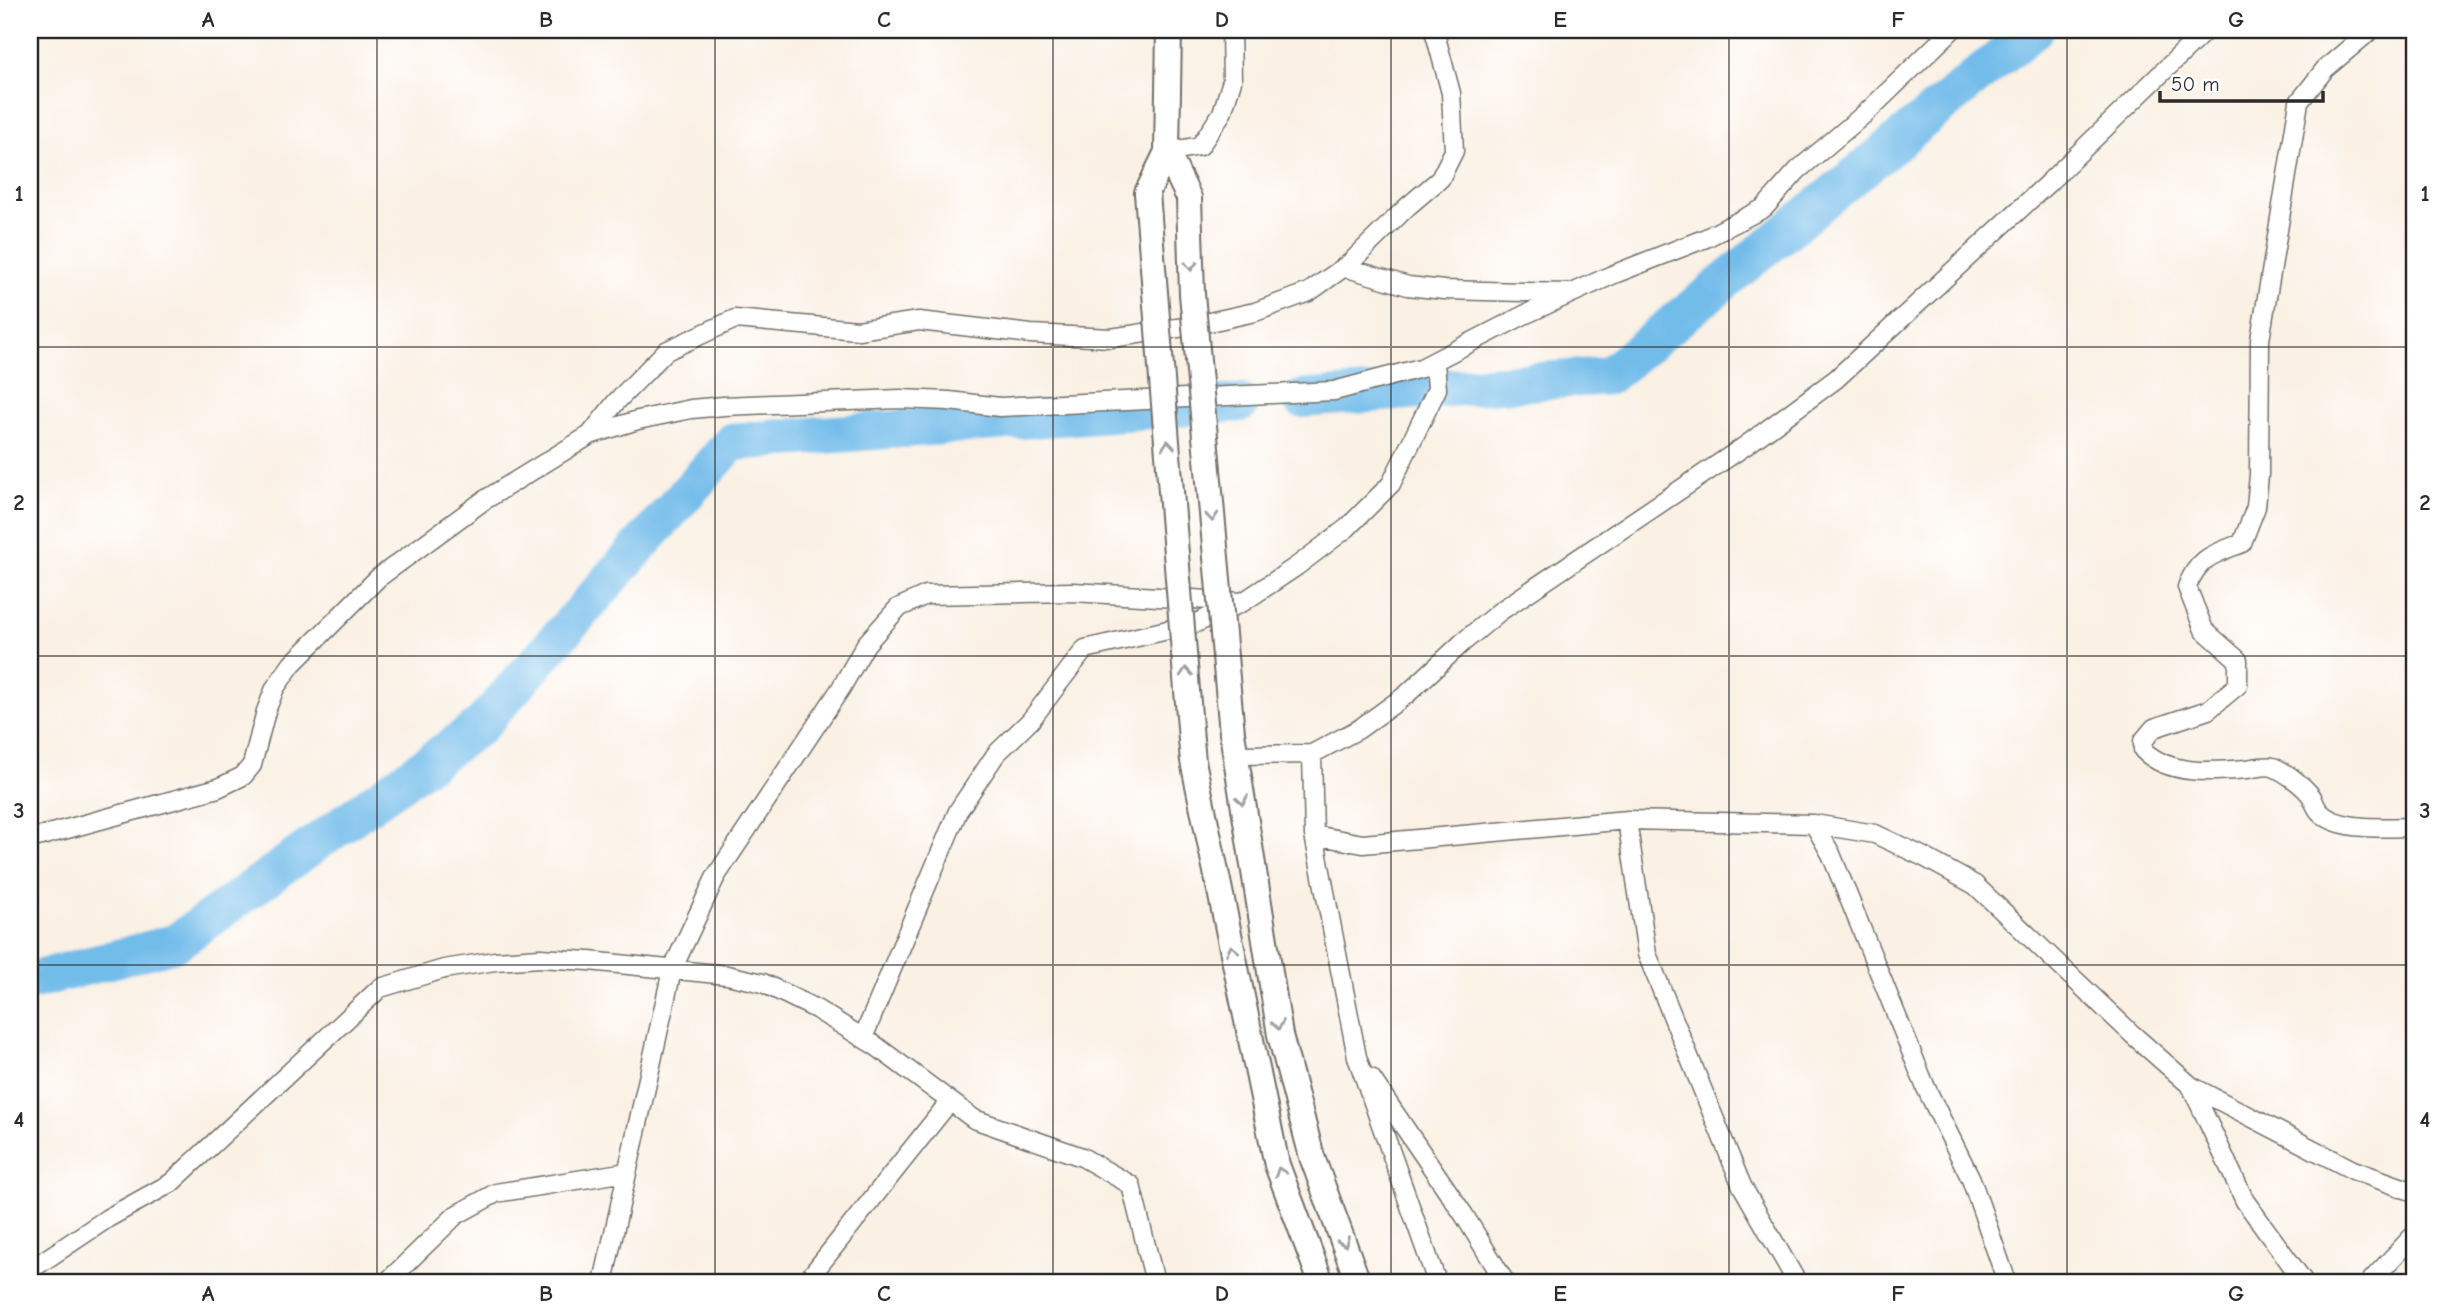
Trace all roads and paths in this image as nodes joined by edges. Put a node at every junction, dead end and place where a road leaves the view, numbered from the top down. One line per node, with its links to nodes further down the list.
1 (1168, 30): 7 (street)
2 (1231, 30): 7 (street)
3 (1434, 30): 8 (street)
4 (1952, 30): 9 (street)
5 (2206, 30): 14 (street)
6 (2371, 30): 17 (street)
7 (1167, 152): 13 (street, one-way to 13, bridge); 33 (street, one-way to 7, bridge)
8 (1344, 267): 9 (street); 11 (street)
9 (1571, 293): 10 (street)
10 (1435, 361): 11 (street); 12 (street)
11 (590, 435): 19 (street)
12 (1243, 602): 20 (street); 21 (street)
13 (1233, 744): 14 (street); 34 (street, one-way to 34)
14 (1312, 754): 18 (street)
15 (1627, 820): 16 (street); 18 (street); 37 (street)
16 (1814, 824): 23 (street); 38 (street)
17 (2414, 827)
18 (1314, 835): 22 (street)
19 (30, 839)
20 (672, 970): 21 (street); 25 (street); 28 (street)
21 (863, 1038): 24 (street)
22 (1357, 1057): 35 (street); 36 (street)
23 (2191, 1086): 26 (street); 39 (street)
24 (950, 1101): 31 (street); 32 (street)
25 (627, 1172): 29 (street); 30 (street)
26 (2414, 1192)
27 (2414, 1235): 40 (street)
28 (30, 1270)
29 (387, 1282)
30 (603, 1282)
31 (806, 1282)
32 (1155, 1282)
33 (1321, 1282)
34 (1359, 1282)
35 (1437, 1282)
36 (1505, 1282)
37 (1797, 1282)
38 (2007, 1282)
39 (2304, 1282)
40 (2370, 1282)

